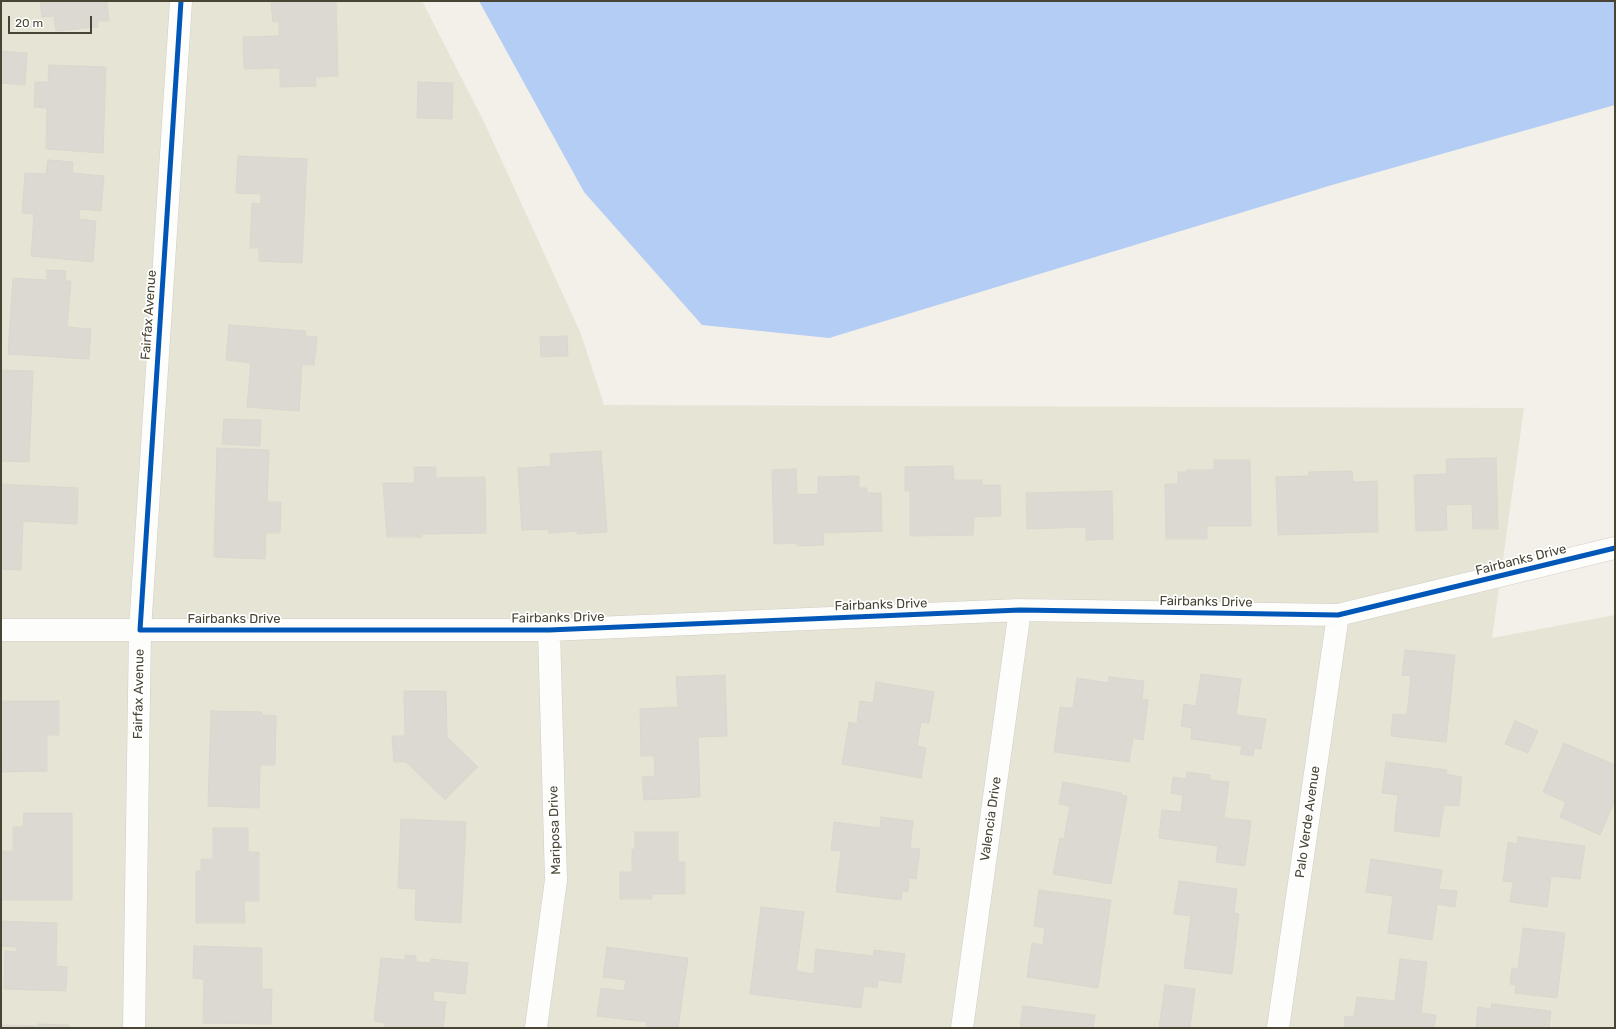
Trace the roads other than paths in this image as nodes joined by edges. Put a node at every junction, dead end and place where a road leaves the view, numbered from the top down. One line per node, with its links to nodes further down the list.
1 (181, 1): 6 (street, Fairfax Avenue)
2 (1615, 548): 4 (street, Fairbanks Drive)
3 (1020, 610): 4 (street, Fairbanks Drive); 7 (street, Fairbanks Drive); 10 (street, Valencia Drive)
4 (1338, 615): 11 (street, Palo Verde Avenue)
5 (1, 630): 6 (street, Fairbanks Drive)
6 (140, 630): 7 (street, Fairbanks Drive); 8 (street, Fairfax Avenue)
7 (549, 630): 9 (street, Mariposa Drive)
8 (134, 1028)
9 (536, 1028)
10 (962, 1028)
11 (1278, 1028)

